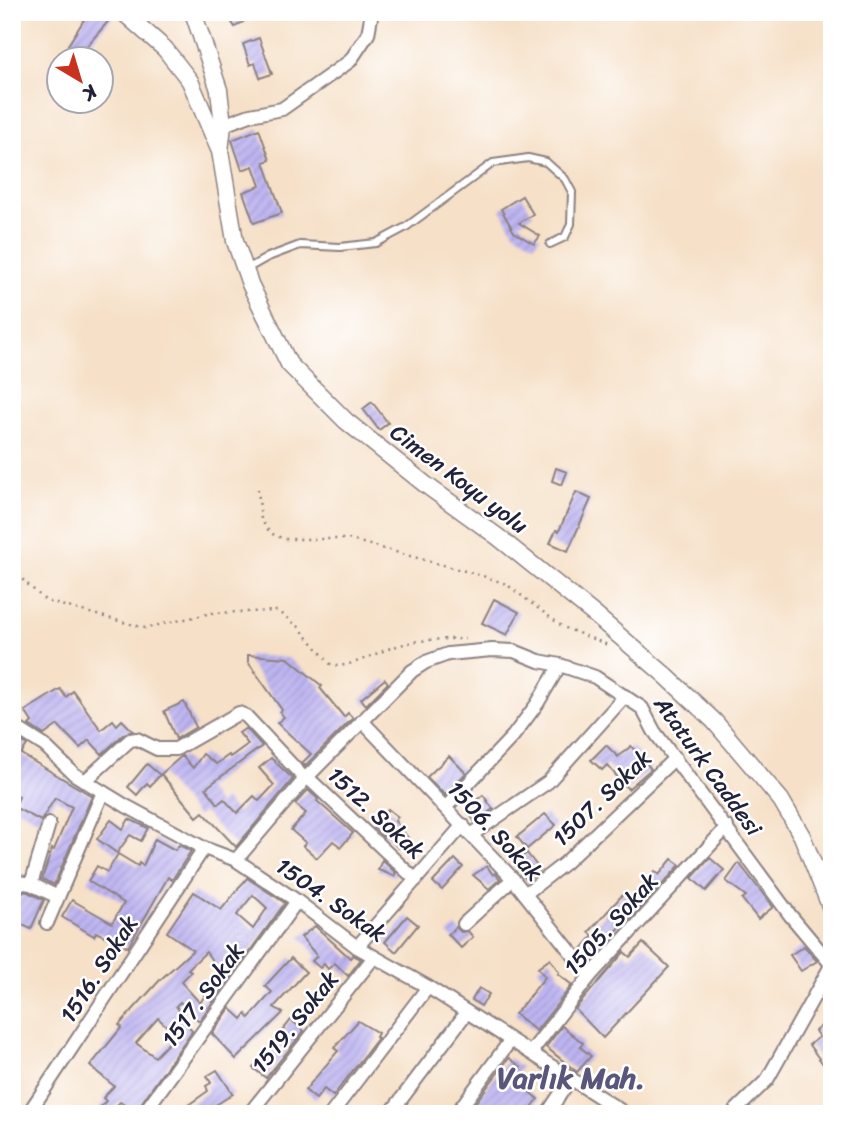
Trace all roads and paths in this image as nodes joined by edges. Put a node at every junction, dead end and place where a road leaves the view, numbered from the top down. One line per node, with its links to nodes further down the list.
1 (123, 12): 5 (street)
2 (193, 12): 4 (street, Cimen Koyu yolu)
3 (372, 12): 4 (street)
4 (223, 125): 5 (street, Cimen Koyu yolu)
5 (220, 152): 7 (street, Cimen Koyu yolu)
6 (550, 244): 7 (lane)
7 (245, 270): 31 (street, Cimen Koyu yolu)
8 (258, 489): 11 (path)
9 (12, 570): 10 (path)
10 (475, 638)
11 (614, 648)
12 (561, 665): 13 (street, Ataturk Caddesi); 14 (street, Ataturk Caddesi); 20 (street)
13 (625, 696): 16 (street, Ataturk Caddesi); 23 (street)
14 (362, 721): 17 (street, Ataturk Caddesi); 20 (street, 1506. Sokak)
15 (12, 725): 18 (street, 1504. Sokak)
16 (675, 758): 22 (street, Ataturk Caddesi); 30 (street, 1507. Sokak)
17 (306, 778): 18 (street, 1512. Sokak); 25 (street, Ataturk Caddesi); 27 (street, 1512. Sokak)
18 (85, 781): 19 (street, 1504. Sokak)
19 (103, 792): 24 (street, 1504. Sokak); 32 (street)
20 (446, 807): 23 (street, 1506. Sokak)
21 (49, 824): 29 (street)
22 (727, 827): 39 (street, Ataturk Caddesi); 40 (street, 1505. Sokak)
23 (467, 830): 26 (street, 1506. Sokak); 27 (street)
24 (204, 848): 25 (street, 1504. Sokak); 46 (street, 1516. Sokak)
25 (236, 860): 33 (street, 1504. Sokak)
26 (513, 879): 30 (street, 1506. Sokak); 36 (street)
27 (416, 880): 37 (street)
28 (12, 881): 29 (street)
29 (31, 884): 32 (street)
30 (525, 894): 40 (street, 1506. Sokak)
31 (829, 895): 34 (street, Cimen Koyu yolu)
32 (58, 897): 35 (street)
33 (297, 901): 37 (street, 1504. Sokak); 47 (street, 1517. Sokak)
34 (832, 911)
35 (47, 923)
36 (464, 924)
37 (358, 947): 38 (street, 1504. Sokak)
38 (374, 957): 41 (street, 1504. Sokak); 48 (street, 1519. Sokak)
39 (831, 964): 54 (street)
40 (590, 976): 44 (street, 1505. Sokak)
41 (428, 988): 42 (street, 1504. Sokak); 49 (street)
42 (467, 1012): 43 (street, 1504. Sokak); 50 (street)
43 (510, 1041): 44 (street, 1504. Sokak); 51 (street)
44 (531, 1052): 45 (street, 1504. Sokak)
45 (571, 1078): 52 (street); 53 (street, 1504. Sokak)
46 (28, 1114)
47 (144, 1114)
48 (249, 1114)
49 (331, 1114)
50 (390, 1114)
51 (456, 1114)
52 (547, 1114)
53 (626, 1114)
54 (732, 1114)

